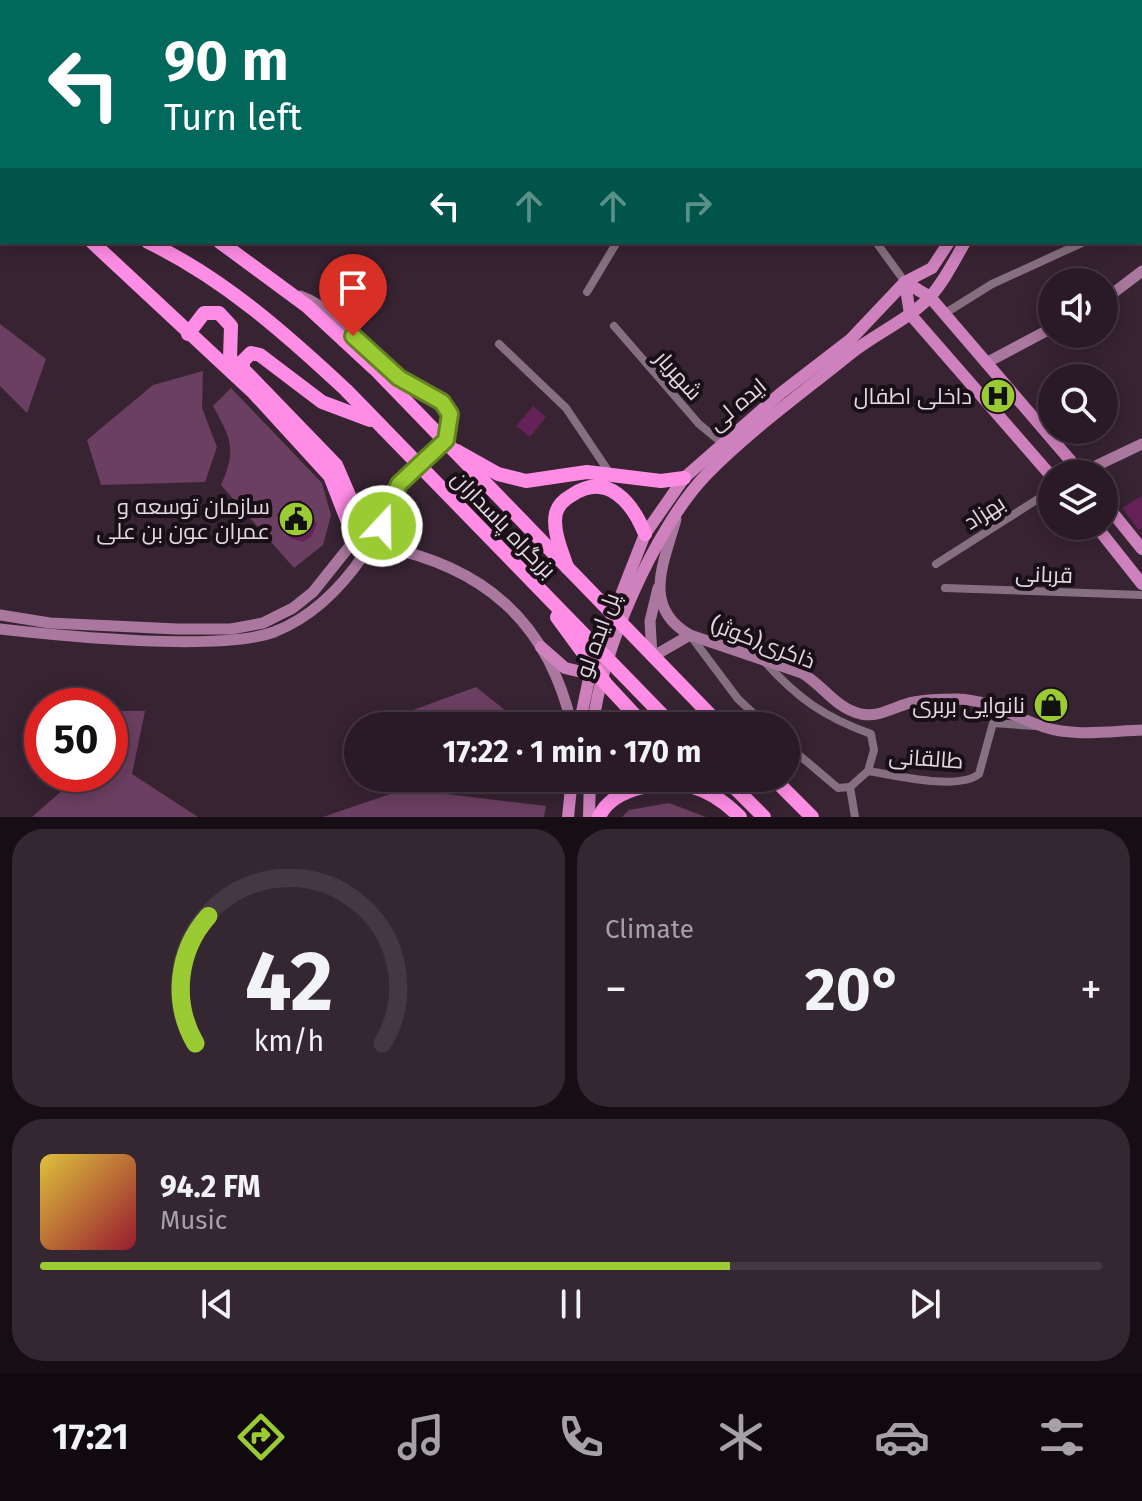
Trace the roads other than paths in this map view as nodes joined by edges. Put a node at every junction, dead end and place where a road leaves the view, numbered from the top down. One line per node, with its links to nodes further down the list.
1 (94, 244): 18 (highway)
2 (151, 244): 23 (highway, بزرگراه پاسداران)
3 (223, 244): 12 (highway, بزرگراه پاسداران)
4 (616, 244): 13 (street)
5 (877, 244): 10 (street)
6 (948, 244): 10 (main road, ایده لی)
7 (964, 244): 14 (main road, ایده لی)
8 (1080, 244): 16 (street)
9 (1142, 271): 11 (street)
10 (905, 282): 14 (main road); 15 (main road); 25 (main road, ایده لی)
11 (1118, 289)
12 (288, 292): 24 (highway, بزرگراه پاسداران); 35 (street)
13 (587, 292)
14 (930, 297): 15 (main road, ایده لی); 16 (main road)
15 (910, 314): 29 (main road); 33 (main road, ایده لی)
16 (944, 314): 21 (main road)
17 (614, 326): 25 (street, شهریار)
18 (188, 334): 22 (highway); 37 (highway)
19 (1038, 335): 21 (street)
20 (499, 344): 30 (street)
21 (986, 363): 27 (main road)
22 (243, 369): 23 (highway); 35 (highway)
23 (375, 421): 49 (highway, بزرگراه پاسداران)
24 (442, 443): 30 (highway); 43 (highway, بزرگراه پاسداران)
25 (722, 443): 31 (main road, ایده لی)
26 (1142, 444): 28 (street)
27 (1070, 460)
28 (1108, 460)
29 (1038, 461)
30 (609, 472): 31 (highway)
31 (684, 478): 36 (main road, ایده لی)
32 (1038, 499): 42 (street, بهزاد)
33 (678, 511): 45 (main road, ایده لی); 46 (street)
34 (1118, 519): 40 (main road)
35 (377, 528): 37 (street); 39 (street)
36 (645, 534): 43 (highway); 45 (main road, ایده لی)
37 (353, 538): 41 (street); 50 (street)
38 (1107, 540): 44 (main road)
39 (380, 546): 41 (street); 53 (street)
40 (1142, 549)
41 (365, 553): 51 (street)
42 (936, 564)
43 (569, 572): 54 (highway, بزرگراه پاسداران)
44 (1142, 584)
45 (631, 585): 56 (main road, پل ایده لو); 59 (main road, پل ایده لو)
46 (658, 588): 52 (street, ذاکری(کوثر)); 54 (street)
47 (945, 588): 48 (street, قربانی)
48 (1142, 595)
49 (547, 599): 60 (highway); 61 (highway, بزرگراه پاسداران)
50 (0, 615)
51 (0, 629)
52 (690, 635): 54 (street, ذاکری(کوثر)); 55 (street, ذاکری(کوثر)); 63 (street)
53 (541, 647): 56 (main road); 57 (street)
54 (652, 657): 62 (highway, بزرگراه پاسداران)
55 (763, 660): 64 (street, ذاکری(کوثر)); 67 (street)
56 (590, 674): 58 (main road, پل ایده لو)
57 (567, 712)
58 (582, 712)
59 (594, 712)
60 (633, 712)
61 (659, 712)
62 (707, 712)
63 (752, 712)
64 (1045, 727): 65 (street, ذاکری(کوثر)); 67 (street, طالقانی)
65 (1142, 730)
66 (800, 757): 68 (street)
67 (868, 771): 68 (street, طالقانی)
68 (850, 787): 79 (street)
69 (571, 792): 73 (main road)
70 (590, 792): 74 (main road)
71 (739, 792): 77 (highway)
72 (787, 792): 78 (highway)
73 (568, 817)
74 (589, 817)
75 (599, 817): 76 (highway)
76 (740, 817)
77 (764, 817)
78 (812, 817)
79 (855, 817)

